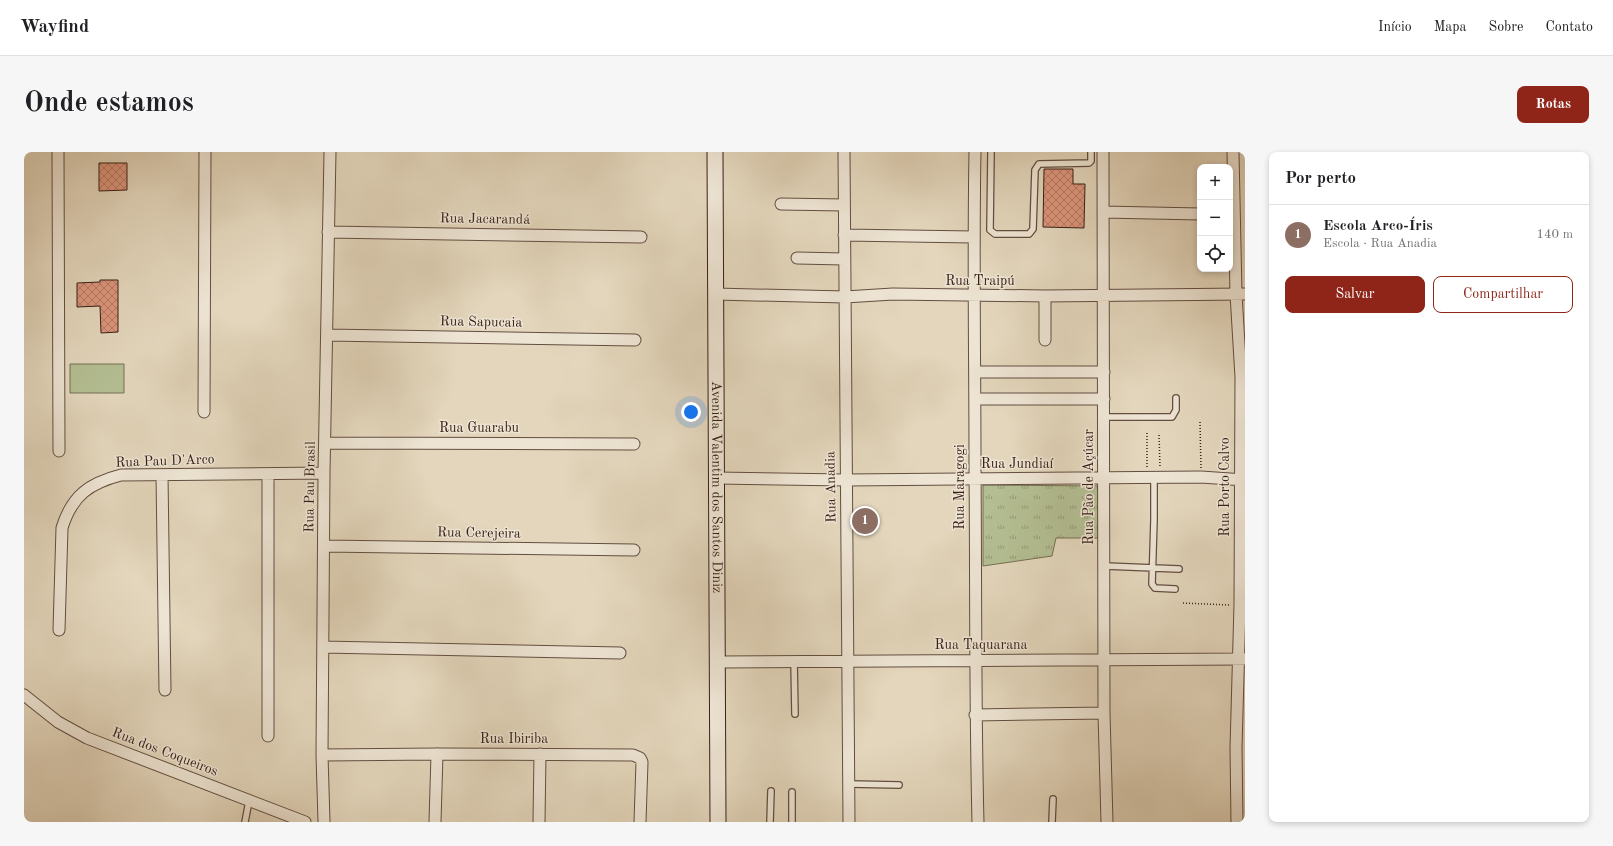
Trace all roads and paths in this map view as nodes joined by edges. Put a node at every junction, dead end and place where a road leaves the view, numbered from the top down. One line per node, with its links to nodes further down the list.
1 (58, 152): 44 (street)
2 (205, 152): 37 (street)
3 (330, 152): 17 (street, Rua Pau Brasil)
4 (715, 152): 23 (street, Avenida Valentim dos Santos Diniz)
5 (844, 152): 13 (street, Rua Anadia)
6 (975, 152): 20 (street, Rua Maragogi)
7 (991, 152): 8 (lane)
8 (1091, 152)
9 (1103, 152): 14 (street, Rua Pão de Açúcar)
10 (1233, 152): 11 (street, Rua Porto Calvo)
11 (1232, 200)
12 (781, 204): 13 (street)
13 (844, 205): 18 (street, Rua Anadia)
14 (1103, 212): 15 (street); 25 (street, Rua Pão de Açúcar)
15 (1197, 214)
16 (1233, 225): 24 (street, Rua Porto Calvo)
17 (328, 232): 19 (street, Rua Jacarandá); 29 (street, Rua Pau Brasil)
18 (844, 235): 20 (street); 22 (street, Rua Anadia)
19 (641, 237)
20 (973, 237): 26 (street, Rua Maragogi)
21 (797, 258): 22 (street)
22 (844, 259): 28 (street, Rua Anadia)
23 (715, 294): 28 (street, Rua Traipú); 48 (street, Avenida Valentim dos Santos Diniz)
24 (1240, 294): 25 (street, Rua Traipú); 54 (street, Rua Porto Calvo)
25 (1104, 295): 27 (street, Rua Traipú); 33 (street, Rua Pão de Açúcar)
26 (974, 296): 27 (street, Rua Traipú); 28 (street, Rua Traipú); 32 (street, Rua Maragogi)
27 (1045, 296): 31 (street)
28 (845, 297): 53 (street, Rua Anadia)
29 (327, 335): 30 (street, Rua Sapucaia); 42 (street, Rua Pau Brasil)
30 (635, 340)
31 (1045, 340)
32 (975, 372): 33 (street); 35 (street, Rua Maragogi)
33 (1104, 372): 36 (street, Rua Pão de Açúcar)
34 (1176, 398): 38 (lane)
35 (975, 399): 36 (street); 52 (street, Rua Maragogi)
36 (1104, 399): 38 (street, Rua Pão de Açúcar)
37 (204, 412)
38 (1104, 417): 49 (street, Rua Pão de Açúcar)
39 (1200, 422): 51 (path)
40 (1147, 432): 50 (path)
41 (1159, 435): 50 (path)
42 (325, 442): 43 (street, Rua Guarabu); 45 (street, Rua Pau Brasil)
43 (634, 444)
44 (59, 451)
45 (324, 473): 46 (street, Rua Pau D'Arco); 55 (street, Rua Pau Brasil)
46 (268, 474): 47 (street, Rua Pau D'Arco); 77 (street)
47 (162, 475): 63 (street, Rua Pau D'Arco); 72 (street)
48 (716, 478): 53 (street, Rua Jundiaí); 71 (street, Avenida Valentim dos Santos Diniz)
49 (1104, 478): 50 (street, Rua Jundiaí); 52 (street, Rua Jundiaí); 57 (street, Rua Pão de Açúcar)
50 (1154, 478): 51 (street, Rua Jundiaí); 58 (lane)
51 (1201, 478): 54 (street, Rua Jundiaí)
52 (975, 479): 53 (street, Rua Jundiaí); 68 (street, Rua Maragogi)
53 (846, 480): 70 (street, Rua Anadia)
54 (1243, 480): 62 (street, Rua Porto Calvo)
55 (324, 546): 56 (street, Rua Cerejeira); 64 (street, Rua Pau Brasil)
56 (634, 550)
57 (1104, 566): 58 (lane); 66 (street, Rua Pão de Açúcar)
58 (1153, 568): 59 (lane); 60 (lane)
59 (1179, 569)
60 (1174, 588)
61 (1183, 604): 62 (path)
62 (1240, 605): 67 (street, Rua Porto Calvo)
63 (59, 630)
64 (323, 647): 65 (street); 80 (street, Rua Pau Brasil)
65 (620, 653)
66 (1104, 659): 67 (street, Rua Taquarana); 68 (street, Rua Taquarana); 74 (street, Rua Pão de Açúcar)
67 (1242, 659): 100 (street, Rua Porto Calvo)
68 (975, 660): 70 (street, Rua Taquarana); 76 (street, Rua Maragogi)
69 (794, 661): 70 (street, Rua Taquarana); 71 (street, Rua Taquarana); 75 (lane)
70 (848, 661): 81 (street, Rua Anadia)
71 (718, 662): 93 (street, Avenida Valentim dos Santos Diniz)
72 (165, 690)
73 (24, 694): 86 (street, Rua dos Coqueiros)
74 (1104, 713): 76 (street); 99 (street, Rua Pão de Açúcar)
75 (795, 714)
76 (975, 715): 97 (street, Rua Maragogi)
77 (268, 736)
78 (437, 754): 79 (street, Rua Ibiriba); 80 (street, Rua Ibiriba); 90 (street)
79 (540, 754): 91 (street); 92 (street, Rua Ibiriba)
80 (322, 755): 89 (street, Rua Pau Brasil)
81 (850, 784): 82 (lane); 96 (street, Rua Anadia)
82 (899, 785)
83 (771, 792): 94 (lane)
84 (792, 792): 95 (lane)
85 (1053, 799): 98 (lane)
86 (249, 800): 87 (lane); 88 (street, Rua dos Coqueiros)
87 (245, 822)
88 (305, 822)
89 (324, 822)
90 (435, 822)
91 (539, 822)
92 (640, 822)
93 (718, 822)
94 (770, 822)
95 (792, 822)
96 (849, 822)
97 (978, 822)
98 (1052, 822)
99 (1107, 822)
100 (1237, 822)

